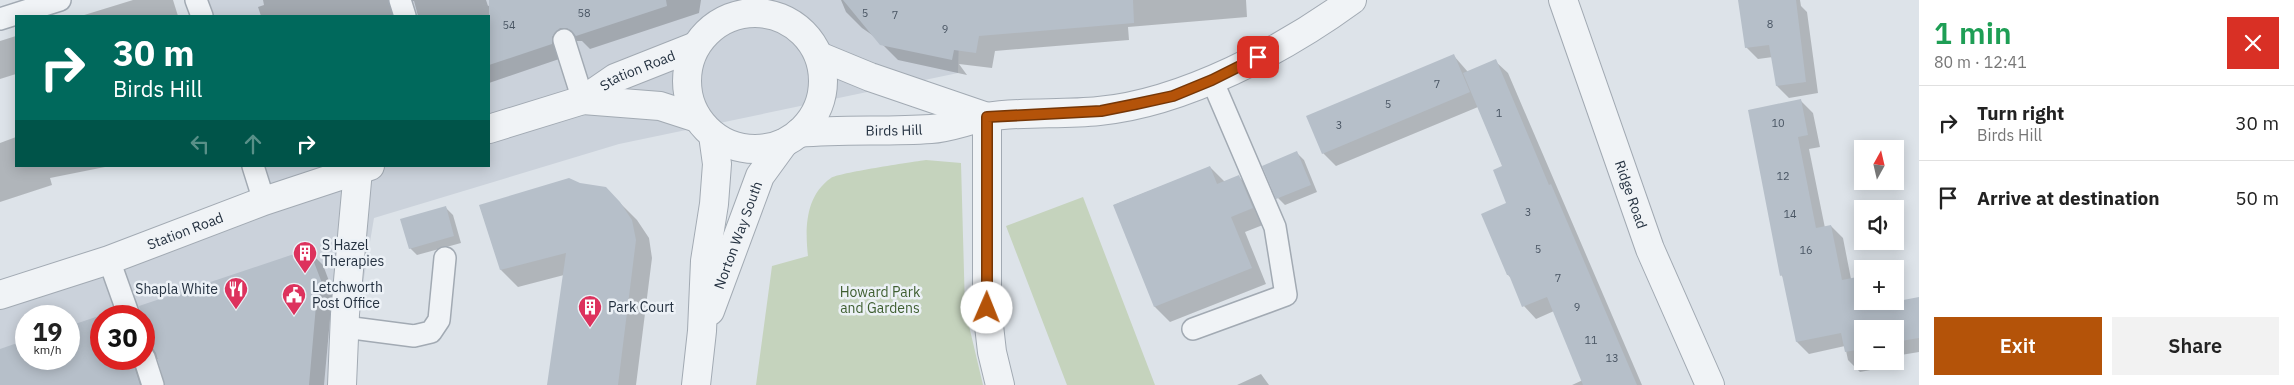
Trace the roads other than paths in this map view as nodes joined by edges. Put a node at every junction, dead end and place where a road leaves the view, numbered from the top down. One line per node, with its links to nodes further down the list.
1 (60, 0): 10 (lane)
2 (196, 0): 8 (lane)
3 (400, 0): 9 (lane)
4 (724, 0): 11 (street)
5 (786, 0): 13 (street)
6 (1352, 0): 14 (street, Birds Hill)
7 (1563, 0): 35 (street, Ridge Road)
8 (202, 15)
9 (405, 15)
10 (0, 19)
11 (705, 36): 13 (street); 15 (street, Station Road); 17 (street)
12 (564, 40): 15 (lane)
13 (812, 45): 16 (street, Birds Hill); 19 (street)
14 (1212, 80): 16 (street, Birds Hill); 28 (lane)
15 (583, 100): 17 (street, Station Road); 18 (street, Station Road)
16 (987, 117): 19 (street, Birds Hill); 34 (street)
17 (705, 126): 19 (street); 29 (street, Norton Way South)
18 (490, 130)
19 (792, 138): 29 (street, Norton Way South)
20 (253, 167): 22 (lane)
21 (364, 168): 22 (street, Station Road); 27 (street)
22 (264, 201): 24 (street, Station Road)
23 (445, 258): 27 (lane)
24 (110, 260): 25 (street, Station Road); 26 (lane)
25 (0, 295)
26 (125, 305)
27 (345, 327): 32 (street)
28 (1193, 329)
29 (702, 331): 33 (street, Norton Way South)
30 (149, 370): 31 (lane)
31 (154, 385)
32 (342, 385)
33 (696, 385)
34 (1000, 385)
35 (1710, 385)

